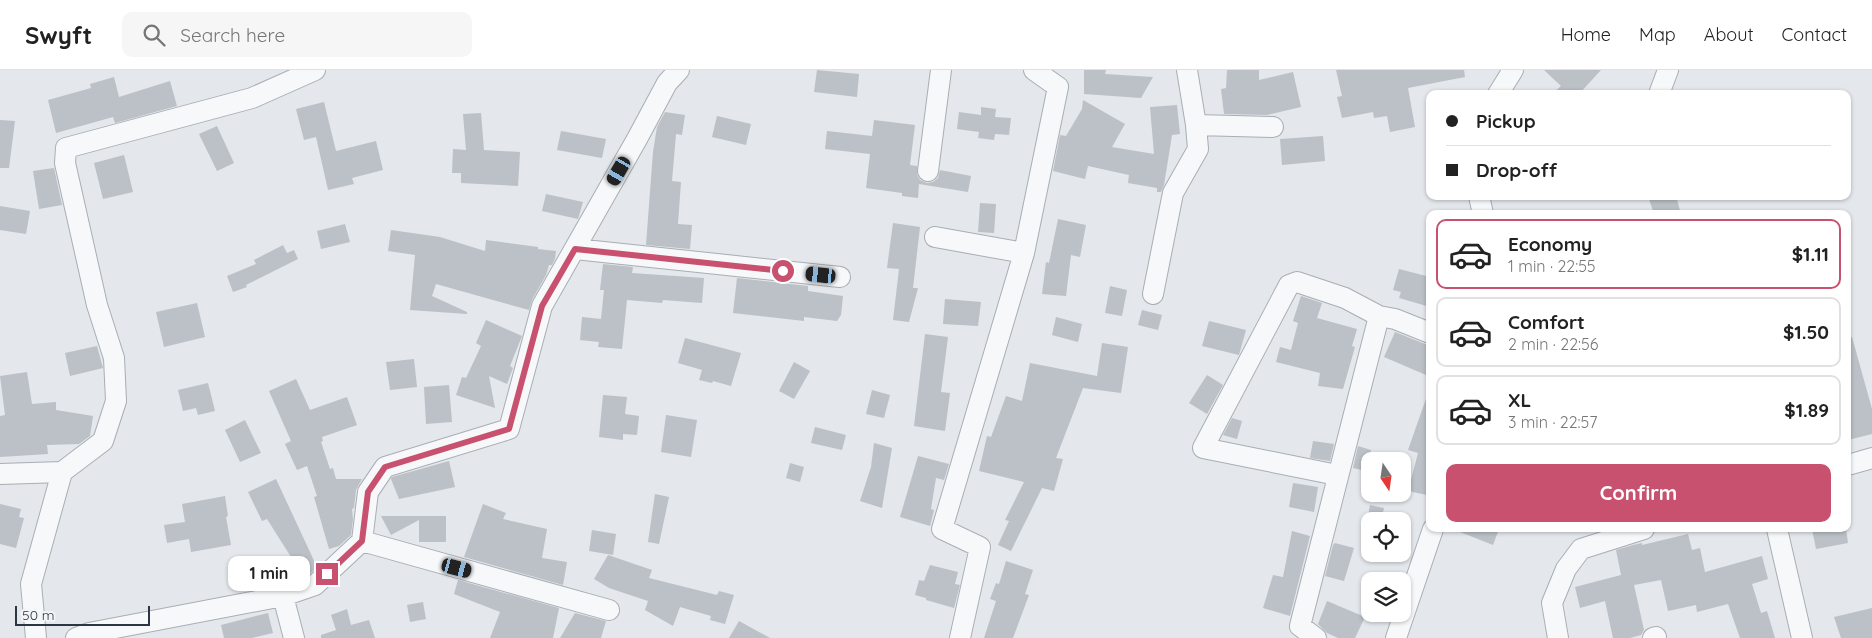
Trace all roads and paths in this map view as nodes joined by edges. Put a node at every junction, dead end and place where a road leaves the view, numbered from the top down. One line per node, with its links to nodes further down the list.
1 (314, 70): 22 (street)
2 (679, 70): 14 (street)
3 (941, 70): 12 (street)
4 (1034, 70): 15 (street)
5 (1187, 70): 10 (street)
6 (1513, 70): 8 (street)
7 (1668, 70): 9 (street)
8 (1500, 90)
9 (1660, 90)
10 (1196, 125): 11 (street); 17 (street)
11 (1273, 127)
12 (928, 171)
13 (935, 237): 15 (street)
14 (575, 249): 16 (street); 28 (street)
15 (1024, 253): 34 (street)
16 (840, 277)
17 (1153, 294)
18 (1379, 316): 19 (street); 24 (street); 24 (street)
19 (1426, 331)
20 (1872, 458): 21 (street)
21 (1851, 464)
22 (62, 472): 23 (street); 31 (street)
23 (0, 474)
24 (1337, 476): 35 (street)
25 (1432, 532): 36 (street)
26 (1635, 532): 37 (street)
27 (1777, 532): 38 (street)
28 (362, 541): 29 (street); 30 (street)
29 (283, 596): 32 (street); 33 (street)
30 (609, 610)
31 (36, 638)
32 (76, 638)
33 (294, 638)
34 (960, 638)
35 (1316, 638)
36 (1396, 638)
37 (1558, 638)
38 (1802, 638)

